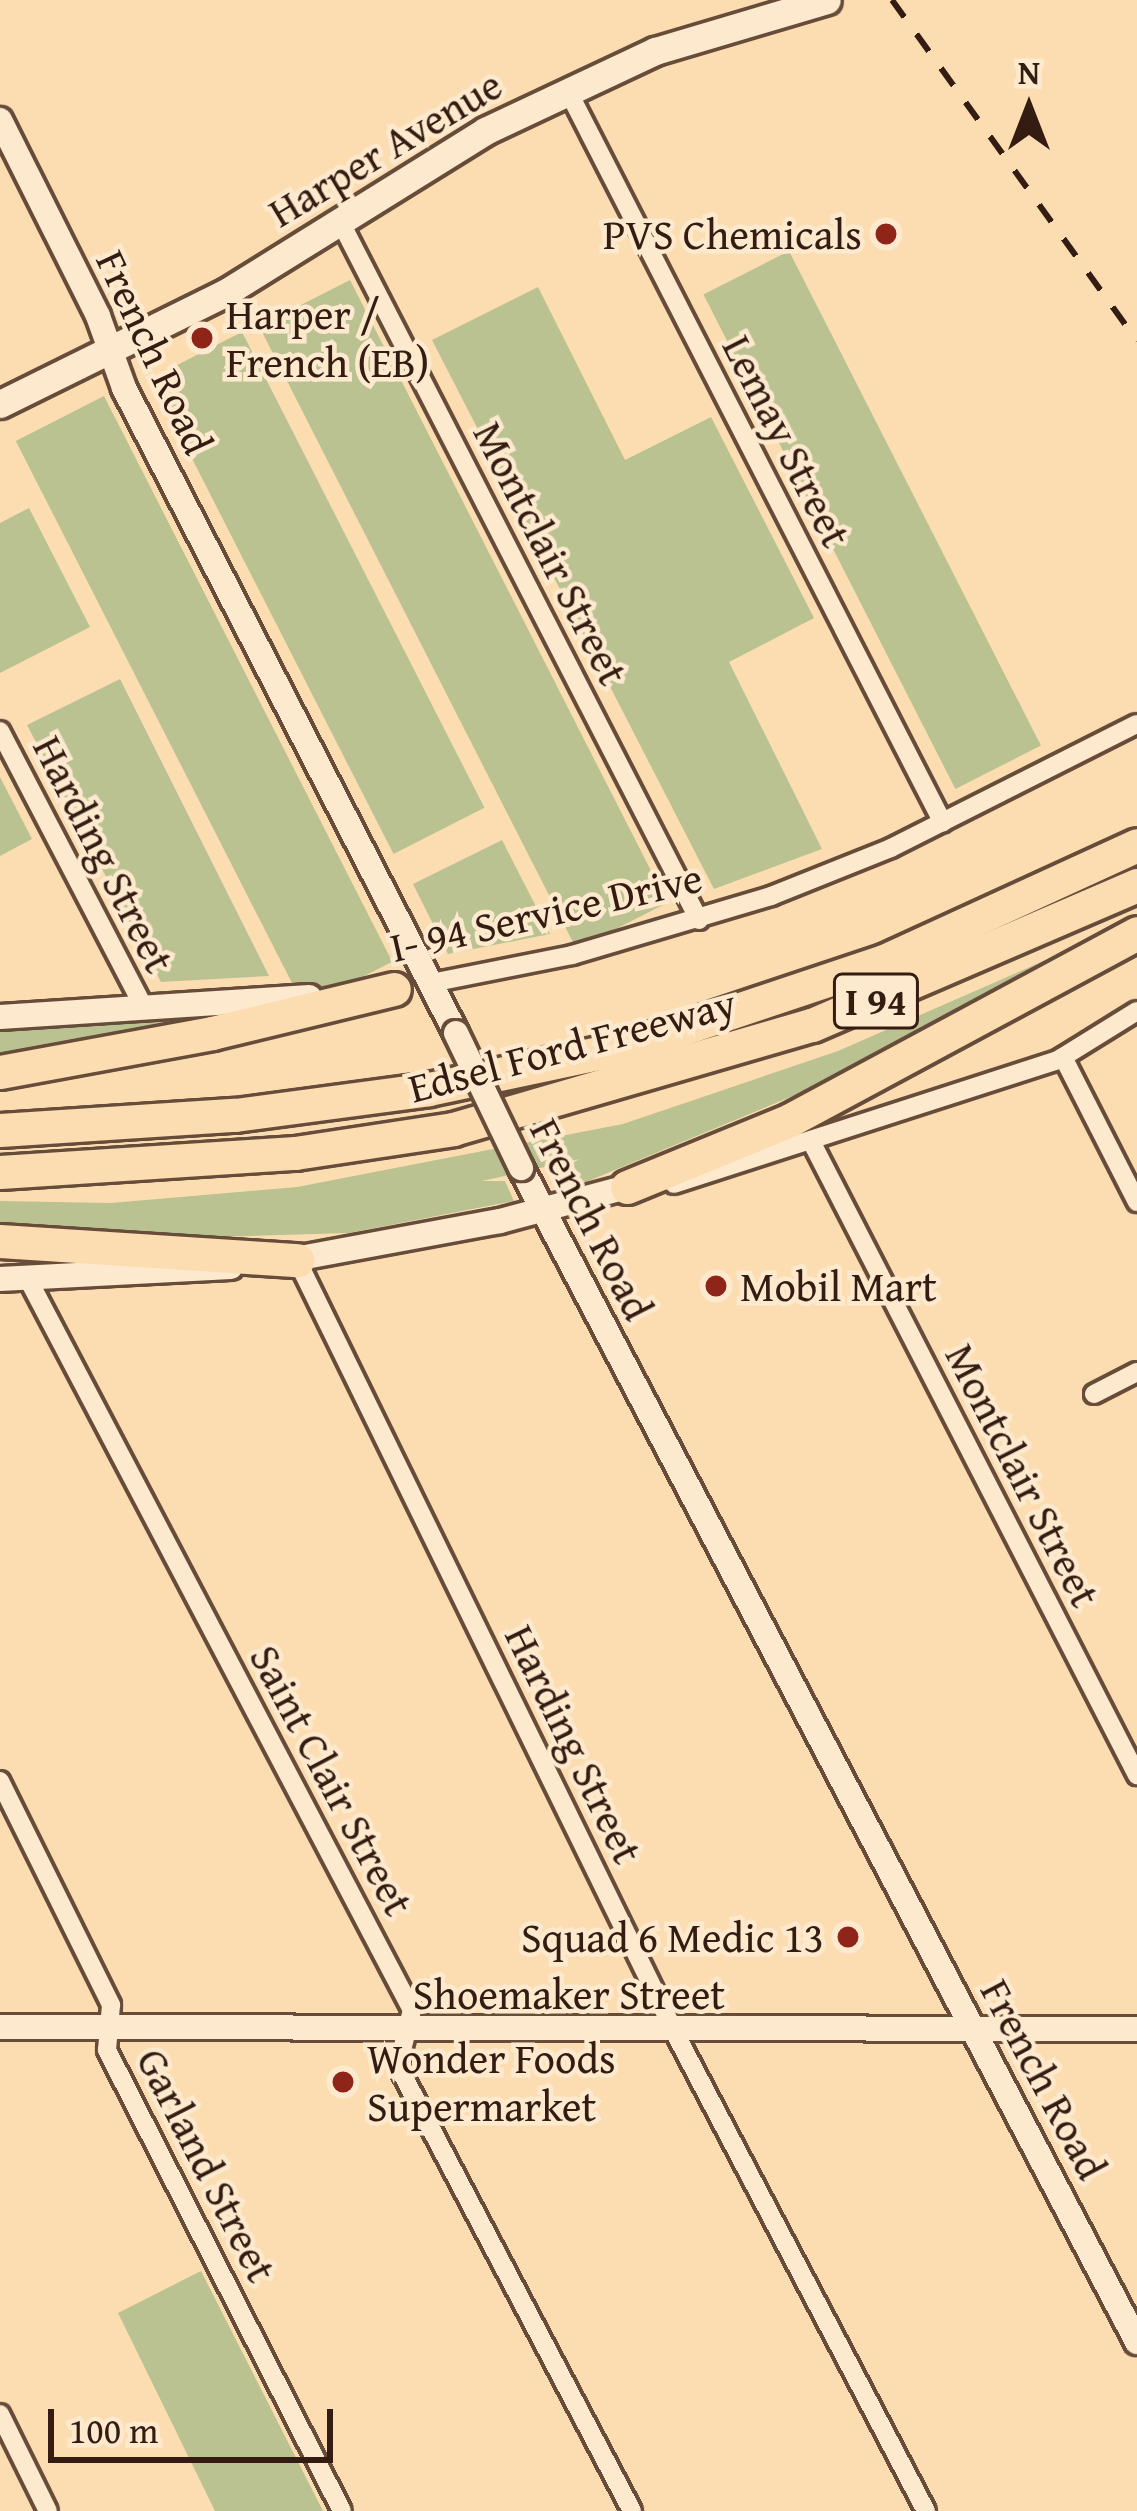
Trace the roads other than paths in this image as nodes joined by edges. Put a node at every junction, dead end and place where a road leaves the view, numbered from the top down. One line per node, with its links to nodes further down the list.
1 (827, 0): 2 (main road, Harper Avenue)
2 (568, 91): 4 (main road, Harper Avenue); 9 (street, Lemay Street)
3 (0, 120): 5 (street, French Road)
4 (339, 219): 5 (main road, Harper Avenue); 12 (street, Montclair Street)
5 (111, 352): 6 (main road, Harper Avenue); 14 (street, French Road)
6 (0, 404)
7 (1137, 724): 9 (street, I- 94 Service Drive)
8 (0, 731): 16 (street, Harding Street)
9 (943, 823): 12 (street, I- 94 Service Drive)
10 (1137, 845): 21 (highway, Edsel Ford Freeway / I 94)
11 (1137, 885): 23 (highway, Edsel Ford Freeway / I 94)
12 (699, 920): 14 (street, I- 94 Service Drive)
13 (1137, 933): 24 (highway)
14 (431, 983): 15 (street, I- 94 Service Drive); 26 (street, French Road, bridge)
15 (394, 989): 16 (street, I- 94 Service Drive); 20 (highway)
16 (145, 1010): 18 (street, I- 94 Service Drive)
17 (1137, 1011): 19 (street)
18 (0, 1018)
19 (1063, 1058): 22 (street); 25 (street)
20 (0, 1072)
21 (0, 1130)
22 (812, 1143): 24 (street); 33 (street, Montclair Street)
23 (0, 1172)
24 (627, 1186): 26 (street)
25 (1137, 1202)
26 (542, 1210): 28 (street); 38 (street, French Road)
27 (0, 1241): 28 (highway)
28 (297, 1260): 30 (street); 40 (street, Harding Street)
29 (0, 1280): 30 (street)
30 (28, 1280): 39 (street, Saint Clair Street)
31 (1134, 1373): 32 (street)
32 (1094, 1394)
33 (1137, 1775)
34 (0, 1781): 36 (street, Garland Street)
35 (0, 2027): 36 (street, Shoemaker Street)
36 (110, 2029): 39 (street, Shoemaker Street); 44 (street, Garland Street)
37 (1137, 2029): 38 (street, Shoemaker Street)
38 (975, 2030): 40 (street, Shoemaker Street); 41 (street, French Road)
39 (406, 2033): 40 (street, Shoemaker Street); 45 (street, Saint Clair Street)
40 (675, 2033): 46 (street, Harding Street)
41 (1137, 2342)
42 (0, 2414): 43 (street)
43 (48, 2511)
44 (342, 2511)
45 (632, 2511)
46 (926, 2511)

